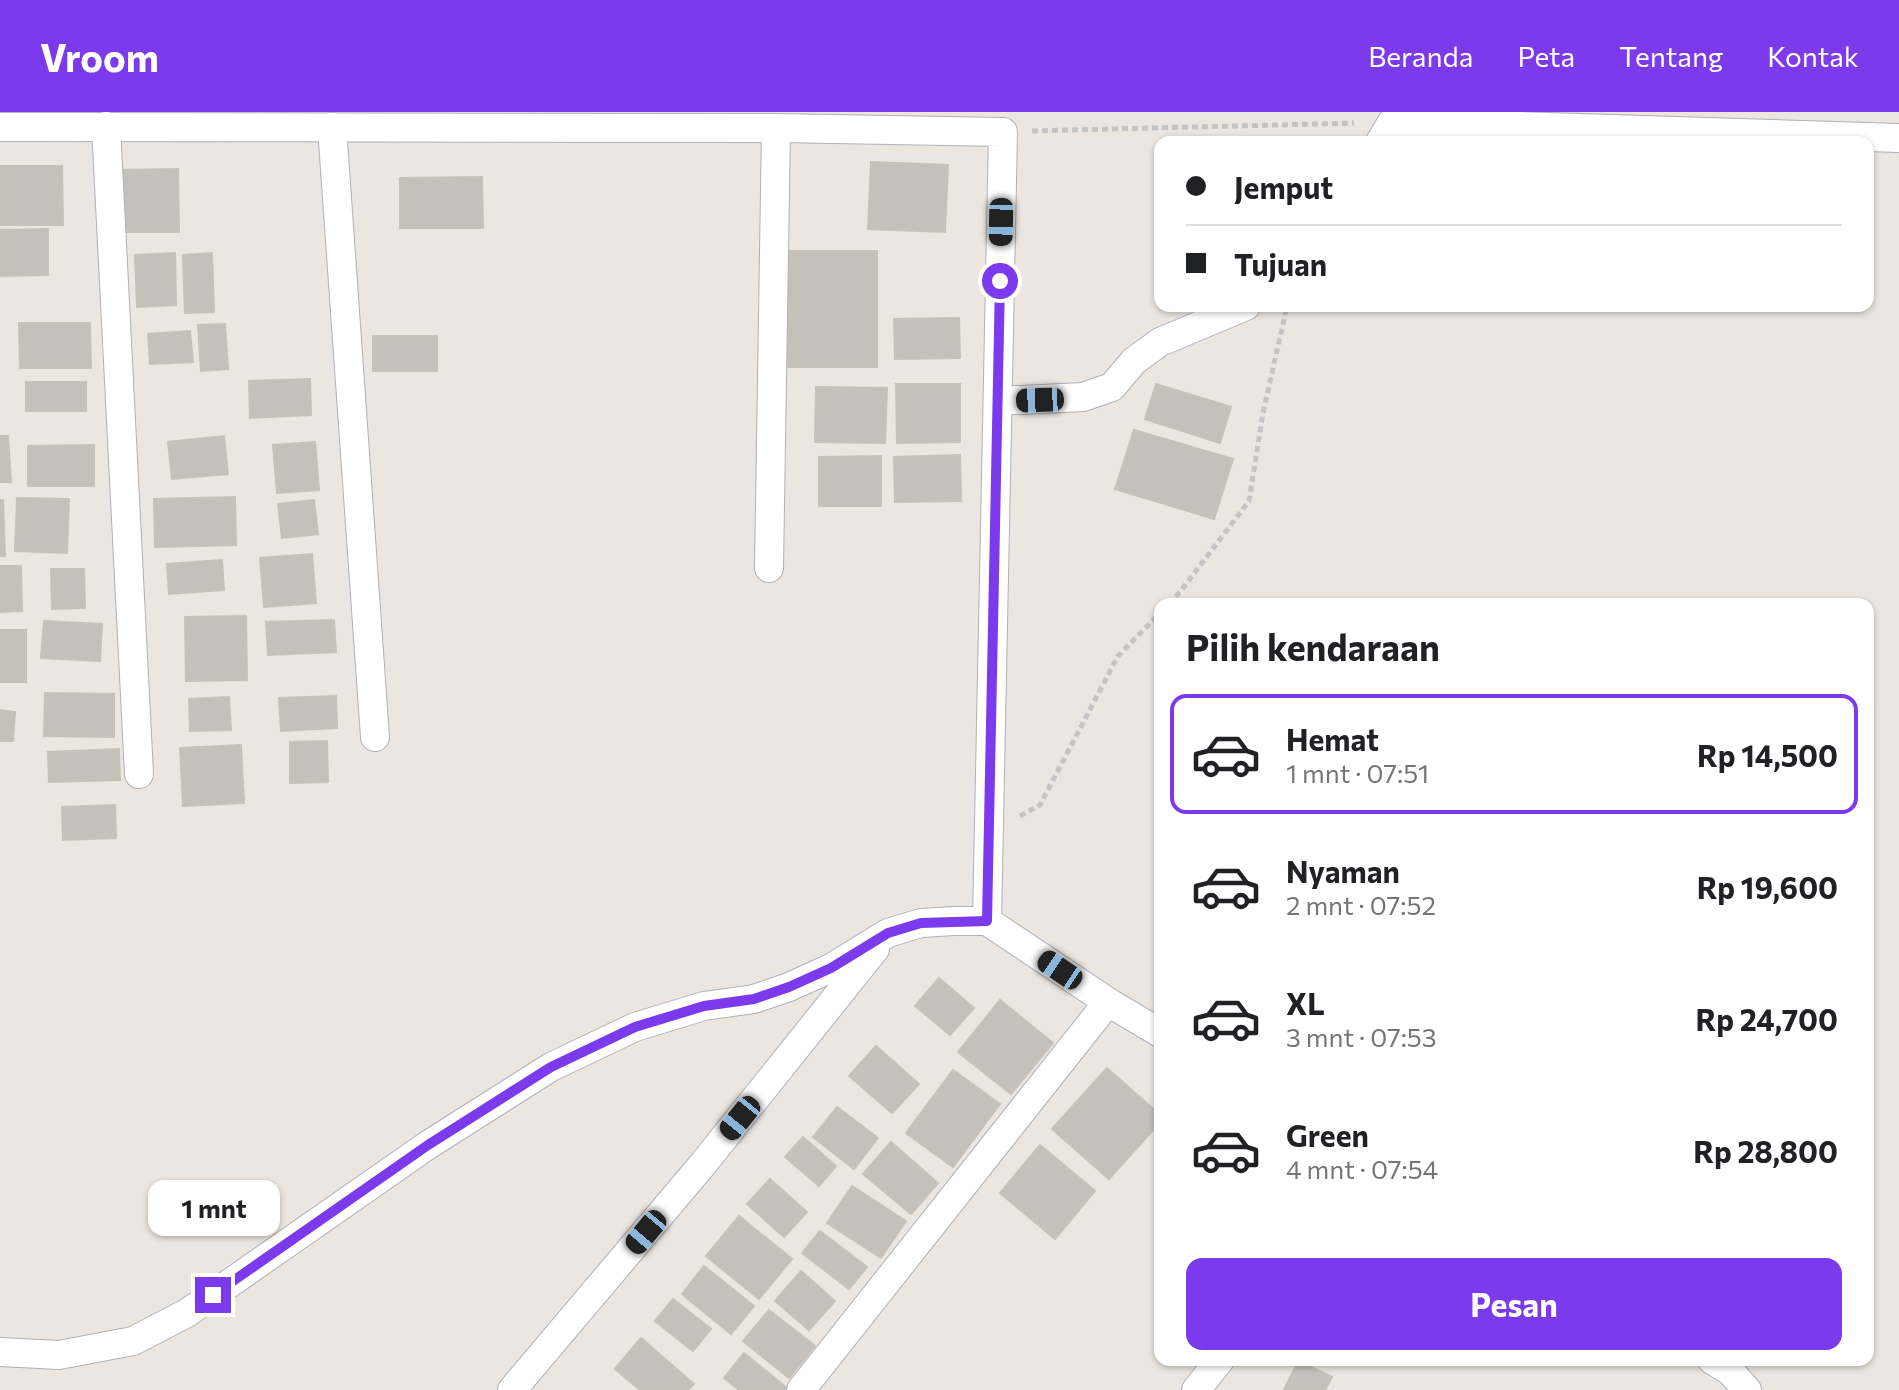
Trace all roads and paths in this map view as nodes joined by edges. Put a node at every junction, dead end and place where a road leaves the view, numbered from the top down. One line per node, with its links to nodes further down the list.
1 (106, 126): 2 (street); 3 (street); 17 (street)
2 (0, 127)
3 (332, 127): 4 (street); 16 (street)
4 (776, 128): 5 (street); 13 (street)
5 (1003, 132): 6 (path); 12 (street)
6 (1386, 132): 7 (street)
7 (1728, 136)
8 (1874, 138): 9 (street)
9 (1899, 138)
10 (1232, 312): 12 (street)
11 (1286, 312): 14 (path)
12 (998, 401): 18 (street)
13 (769, 568)
14 (1174, 598)
15 (1154, 619): 18 (path)
16 (375, 737)
17 (139, 774)
18 (989, 833): 19 (street)
19 (987, 921): 20 (street); 21 (street)
20 (888, 933): 23 (street); 26 (street)
21 (1108, 1002): 22 (street); 27 (street)
22 (1154, 1029)
23 (0, 1352)
24 (1215, 1366): 28 (street)
25 (1722, 1366): 29 (street)
26 (512, 1390)
27 (801, 1390)
28 (1196, 1390)
29 (1747, 1390)

